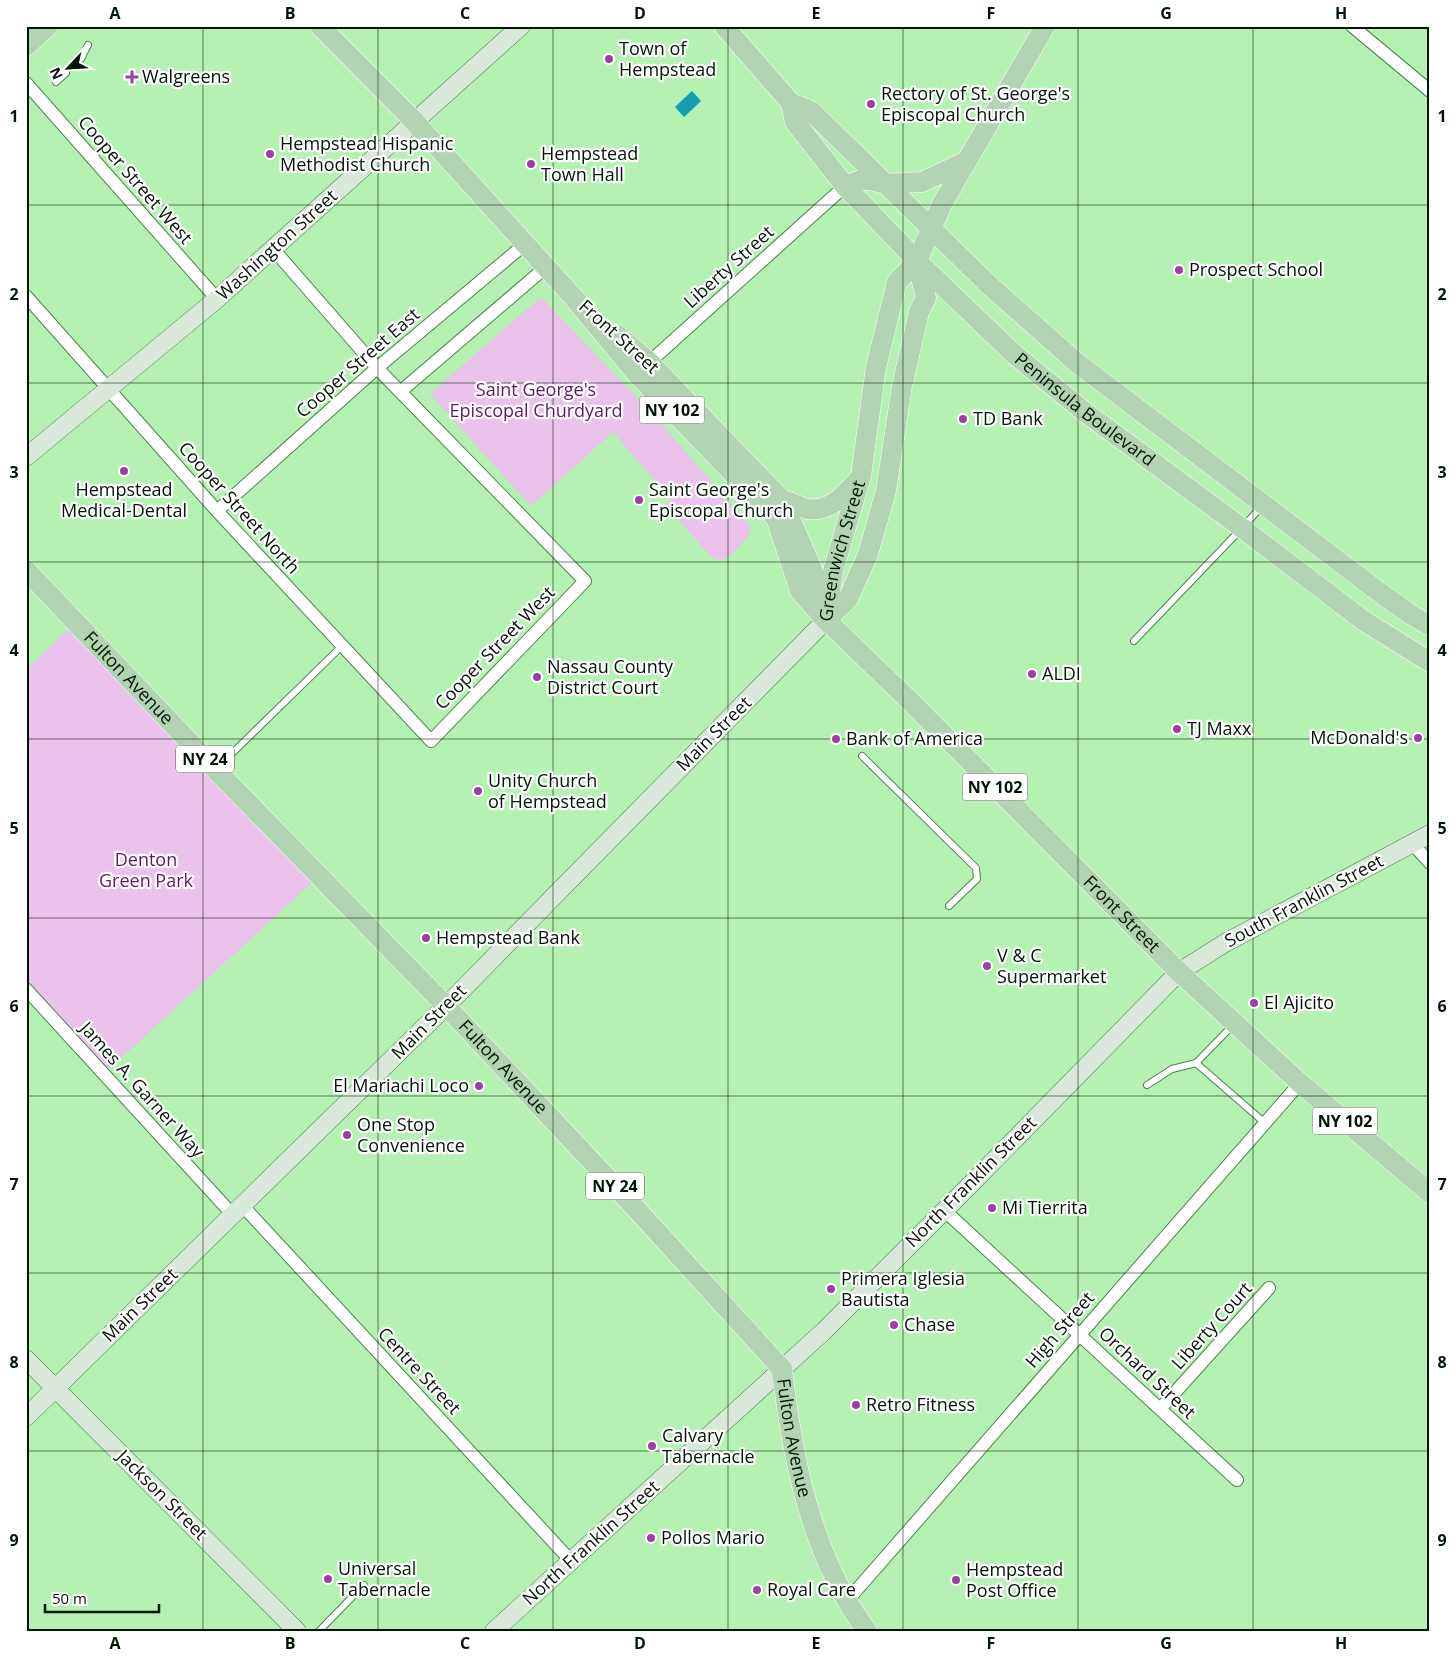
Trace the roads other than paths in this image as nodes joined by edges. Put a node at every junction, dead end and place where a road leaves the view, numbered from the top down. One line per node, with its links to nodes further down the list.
1 (48, 26): 8 (main road)
2 (320, 26): 15 (main road, Front Street / NY 102)
3 (521, 26): 15 (main road, Washington Street)
4 (724, 26): 14 (main road, Peninsula Boulevard)
5 (1045, 26): 16 (main road, Greenwich Street)
6 (1352, 26): 13 (street)
7 (88, 45): 9 (lane)
8 (26, 46)
9 (81, 59)
10 (66, 73): 11 (lane)
11 (56, 82)
12 (26, 83): 25 (street, Cooper Street West)
13 (1430, 91)
14 (790, 103): 17 (main road, Peninsula Boulevard); 18 (main road, Peninsula Boulevard)
15 (414, 121): 20 (main road, Front Street / NY 102); 21 (main road, Washington Street)
16 (967, 161): 17 (main road); 19 (main road, Greenwich Street)
17 (886, 184): 18 (main road); 19 (main road, Peninsula Boulevard)
18 (845, 186): 22 (main road, Peninsula Boulevard); 27 (street, Liberty Street)
19 (931, 228): 22 (main road, Greenwich Street); 33 (main road, Peninsula Boulevard)
20 (525, 244): 23 (main road, Front Street / NY 102); 26 (street, Cooper Street East)
21 (274, 250): 25 (main road, Washington Street); 26 (street)
22 (917, 261): 31 (main road, Greenwich Street); 35 (main road, Peninsula Boulevard); 37 (main road, Greenwich Street)
23 (546, 267): 27 (main road, Front Street / NY 102); 29 (street)
24 (26, 296): 28 (street, Cooper Street North)
25 (217, 299): 28 (main road, Washington Street)
26 (377, 368): 29 (street); 34 (street, Cooper Street East)
27 (643, 368): 32 (main road, Front Street / NY 102); 37 (main road, Front Street / NY 102)
28 (109, 389): 30 (main road, Washington Street); 34 (street, Cooper Street North)
29 (400, 392): 42 (street, Cooper Street West)
30 (26, 457)
31 (861, 476): 32 (main road); 37 (main road, Greenwich Street)
32 (782, 500): 37 (main road, Front Street / NY 102)
33 (1264, 504): 35 (lane); 38 (main road, Peninsula Boulevard)
34 (217, 511): 40 (street, Cooper Street North)
35 (1242, 528): 39 (lane); 41 (main road, Peninsula Boulevard)
36 (26, 570): 44 (main road, Fulton Avenue / NY 24)
37 (826, 620): 49 (main road, Front Street / NY 102); 51 (main road, Main Street)
38 (1430, 626)
39 (1134, 641)
40 (342, 646): 42 (street, Cooper Street North); 44 (lane)
41 (1430, 662)
42 (431, 741)
43 (862, 756): 48 (lane)
44 (215, 770): 51 (main road, Fulton Avenue / NY 24)
45 (1430, 834): 46 (main road, South Franklin Street)
46 (1412, 843): 47 (street); 49 (main road, South Franklin Street)
47 (1430, 863)
48 (949, 906)
49 (1179, 972): 52 (main road, Front Street / NY 102); 59 (main road, North Franklin Street)
50 (26, 989): 58 (street, James A. Garner Way)
51 (446, 1006): 58 (main road, Main Street); 63 (main road, Fulton Avenue / NY 24)
52 (1235, 1023): 53 (lane); 54 (main road, Front Street / NY 102)
53 (1196, 1063): 55 (lane); 56 (lane)
54 (1300, 1083): 56 (street, High Street); 57 (main road, Front Street / NY 102)
55 (1147, 1085)
56 (1265, 1123): 61 (street, High Street)
57 (1430, 1193)
58 (237, 1210): 64 (main road, Main Street); 68 (street, Centre Street)
59 (944, 1210): 61 (street, Orchard Street); 63 (main road, North Franklin Street)
60 (1269, 1288): 65 (street, Liberty Court)
61 (1079, 1335): 65 (street, Orchard Street); 70 (street, High Street)
62 (26, 1359): 64 (main road, Jackson Street)
63 (782, 1369): 68 (main road, North Franklin Street); 70 (main road, Fulton Avenue)
64 (55, 1388): 66 (main road, Main Street); 71 (main road, Jackson Street)
65 (1160, 1409): 67 (street, Orchard Street)
66 (26, 1417)
67 (1237, 1480)
68 (571, 1561): 73 (main road, North Franklin Street)
69 (364, 1585): 72 (lane)
70 (847, 1601): 74 (main road, Fulton Avenue)
71 (297, 1631)
72 (319, 1631)
73 (494, 1631)
74 (867, 1631)

